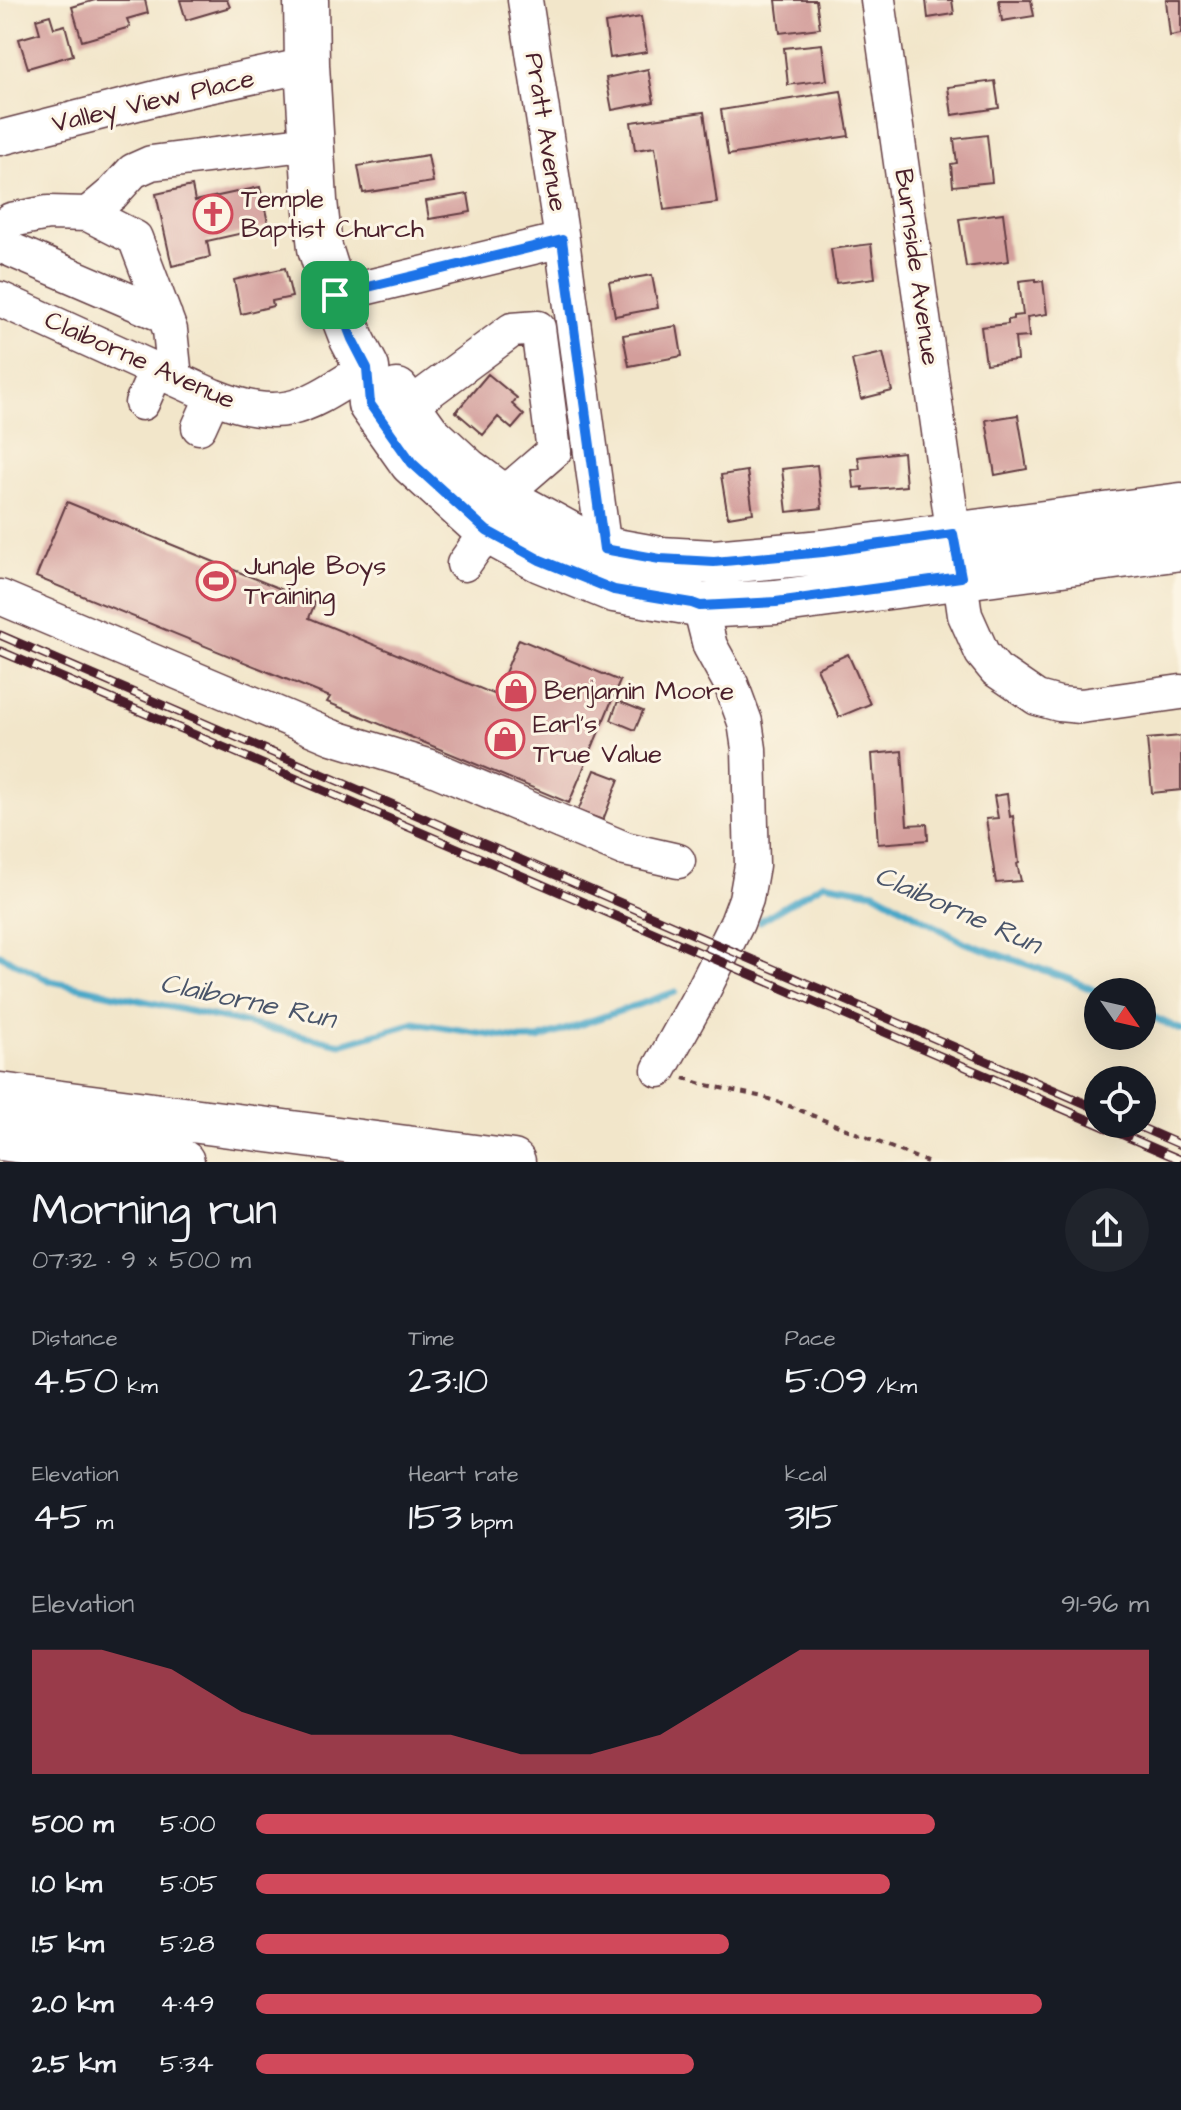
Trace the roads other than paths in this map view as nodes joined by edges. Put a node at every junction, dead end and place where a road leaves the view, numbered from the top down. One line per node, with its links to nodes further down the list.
1 (306, 0): 4 (main road)
2 (525, 0): 9 (street, Pratt Avenue)
3 (878, 0): 22 (street, Burnside Avenue)
4 (307, 65): 5 (street, Valley View Place); 6 (main road)
5 (0, 138)
6 (311, 143): 7 (street); 11 (main road)
7 (88, 214): 8 (street); 13 (street)
8 (0, 231)
9 (562, 240): 11 (street); 24 (street, Pratt Avenue)
10 (0, 245): 13 (street)
11 (335, 295): 14 (main road)
12 (0, 299): 15 (street, Claiborne Avenue)
13 (165, 316): 15 (street)
14 (367, 368): 16 (street, Claiborne Avenue); 18 (main road); 21 (main road)
15 (166, 374): 16 (street, Claiborne Avenue); 17 (street)
16 (213, 396): 19 (street)
17 (142, 403)
18 (408, 407): 21 (main road); 21 (street)
19 (199, 427)
20 (1181, 505): 22 (main road)
21 (484, 530): 24 (main road); 27 (main road)
22 (953, 534): 24 (main road); 25 (street, Burnside Avenue)
23 (1181, 548): 25 (main road)
24 (604, 549)
25 (961, 577): 27 (main road); 28 (street, Burnside Avenue)
26 (0, 597): 29 (street)
27 (700, 606): 30 (street)
28 (1181, 692)
29 (678, 861)
30 (659, 1070)
31 (0, 1095): 34 (main road)
32 (0, 1138): 33 (main road)
33 (182, 1162)
34 (513, 1162)

